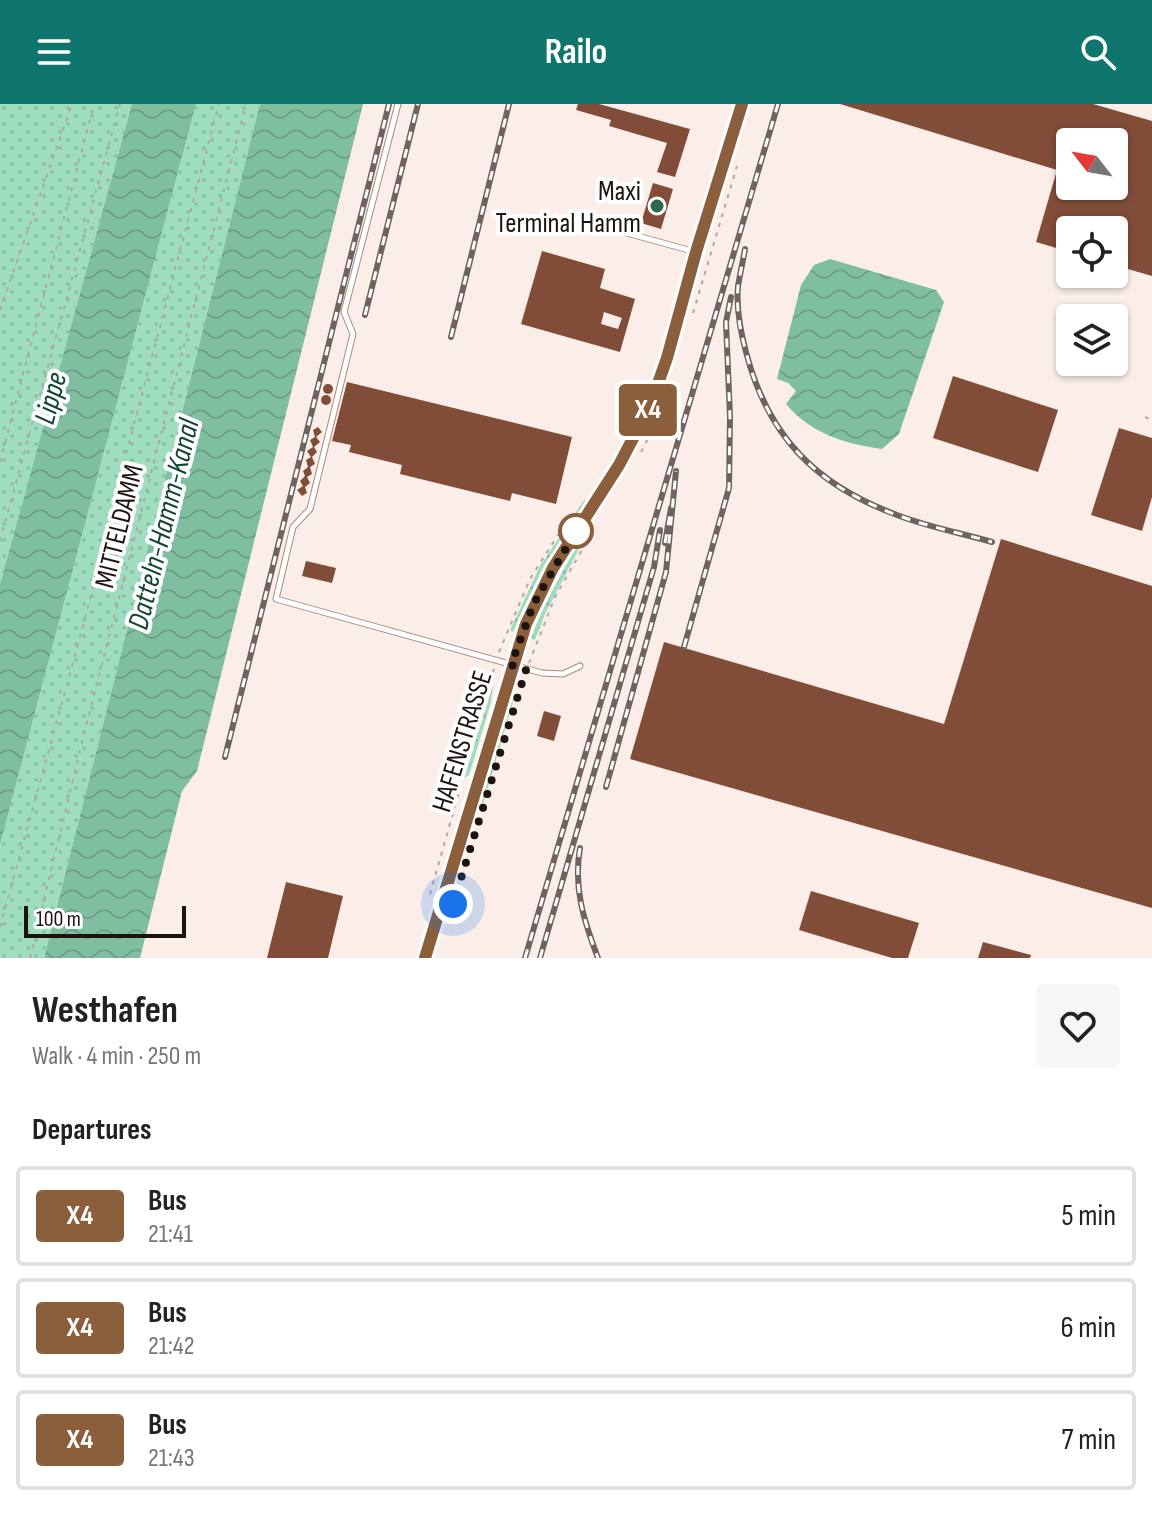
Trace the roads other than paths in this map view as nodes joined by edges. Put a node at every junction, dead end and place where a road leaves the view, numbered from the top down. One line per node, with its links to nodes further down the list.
1 (398, 104): 5 (lane)
2 (742, 104): 4 (street, HAFENSTRASSE)
3 (605, 227): 4 (lane)
4 (696, 252): 5 (street, HAFENSTRASSE)
5 (511, 665): 6 (lane); 7 (street, HAFENSTRASSE)
6 (580, 666)
7 (425, 958)

